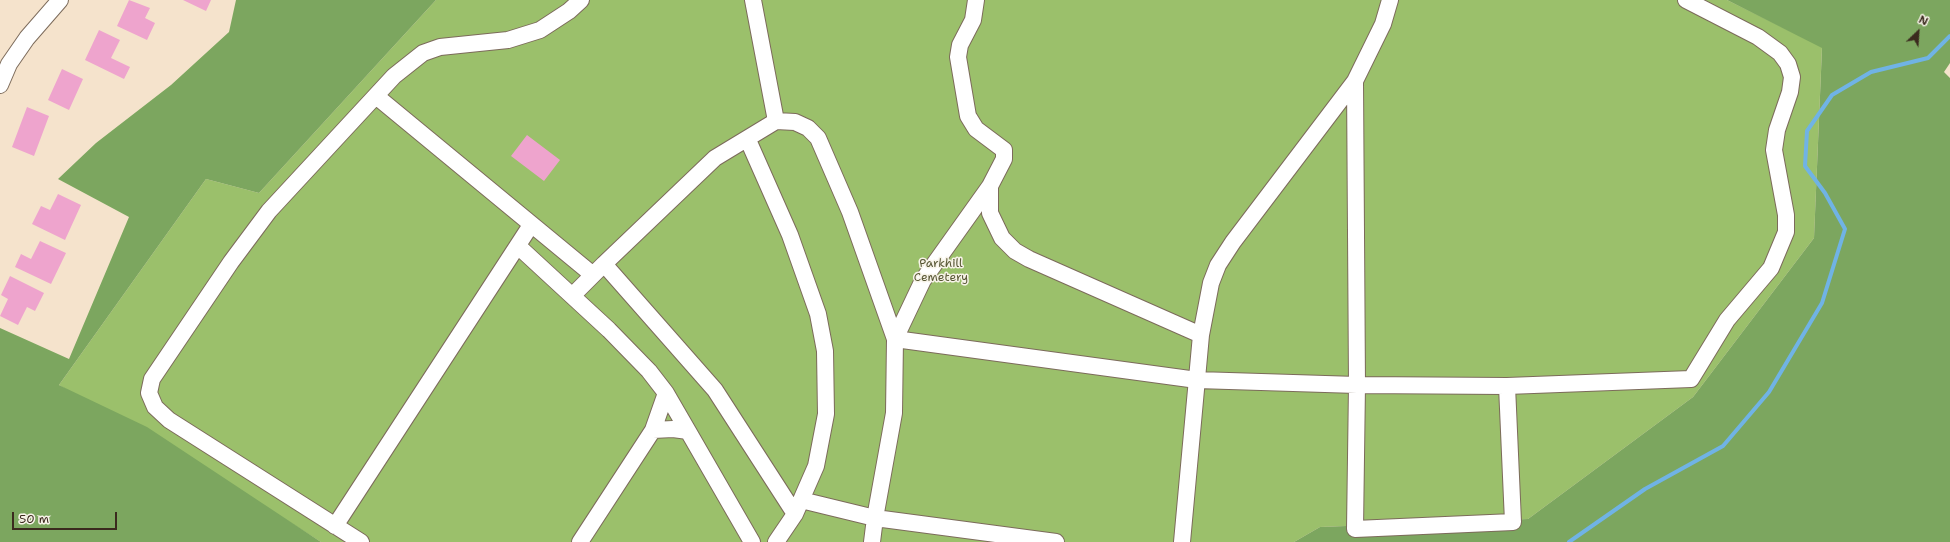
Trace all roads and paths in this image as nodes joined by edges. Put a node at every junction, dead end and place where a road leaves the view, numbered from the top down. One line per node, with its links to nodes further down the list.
1 (60, 0): 8 (street)
2 (581, 0): 9 (street)
3 (753, 0): 10 (street)
4 (976, 0): 12 (street)
5 (1390, 0): 7 (street)
6 (1686, 0): 21 (street)
7 (1355, 81): 17 (street); 20 (street)
8 (0, 85)
9 (376, 96): 13 (street); 27 (street)
10 (776, 121): 11 (street); 18 (street)
11 (748, 140): 15 (street); 25 (street)
12 (990, 186): 17 (street); 18 (street)
13 (531, 225): 14 (street); 15 (street)
14 (518, 247): 16 (street); 27 (street)
15 (598, 269): 16 (street); 25 (street)
16 (572, 296): 22 (street)
17 (1201, 335): 19 (street)
18 (895, 339): 19 (street); 26 (street)
19 (1197, 380): 20 (street); 34 (street)
20 (1357, 386): 21 (street); 21 (street)
21 (1507, 386)
22 (666, 393): 23 (street); 24 (street)
23 (653, 430): 24 (street); 29 (street)
24 (688, 431): 30 (street)
25 (798, 507): 26 (street); 31 (street)
26 (875, 518): 32 (street); 33 (street)
27 (335, 526): 28 (street)
28 (361, 542)
29 (580, 542)
30 (752, 542)
31 (776, 542)
32 (872, 542)
33 (1056, 542)
34 (1182, 542)

